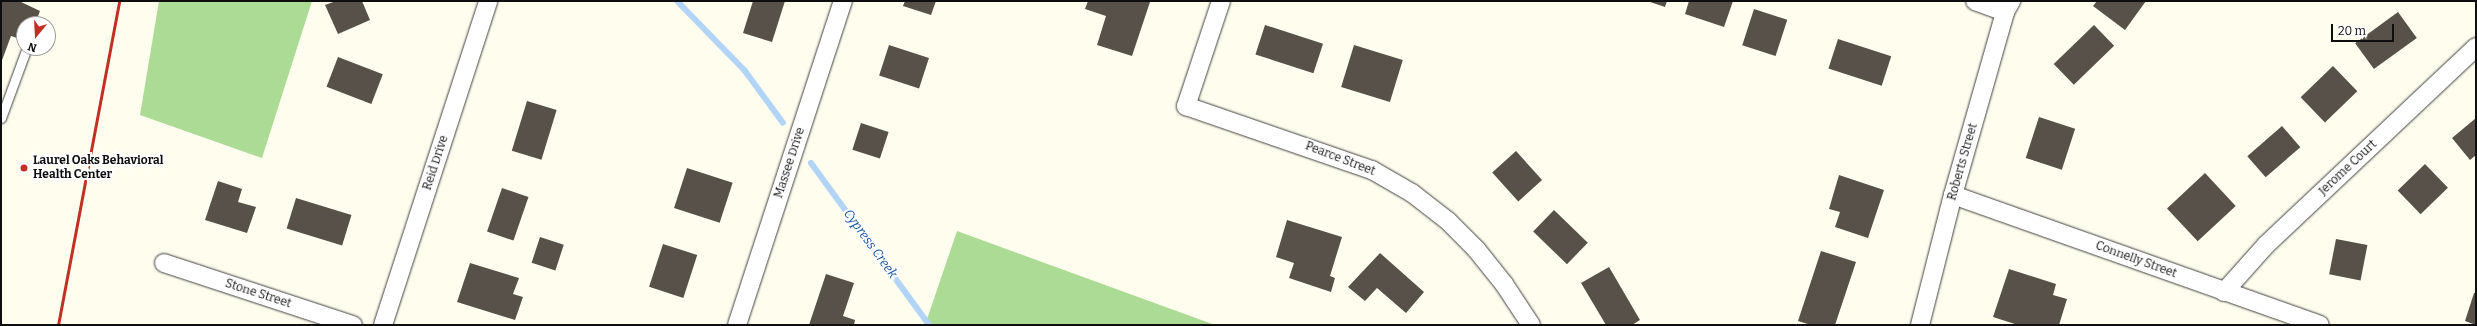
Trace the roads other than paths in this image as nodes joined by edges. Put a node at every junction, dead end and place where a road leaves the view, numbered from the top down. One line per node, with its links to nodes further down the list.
1 (488, 1): 13 (street, Reid Drive)
2 (843, 1): 14 (street, Massee Drive)
3 (1221, 1): 15 (street, Pearce Street)
4 (1975, 1): 5 (street)
5 (2008, 6): 9 (street, Roberts Street)
6 (2476, 47): 11 (street, Jerome Court)
7 (24, 56): 8 (lane)
8 (1, 118)
9 (1953, 195): 11 (street, Connelly Street); 16 (street, Roberts Street)
10 (164, 263): 12 (street, Stone Street)
11 (2224, 292): 17 (street, Connelly Street)
12 (353, 325)
13 (383, 325)
14 (737, 325)
15 (1530, 325)
16 (1920, 325)
17 (2320, 325)

